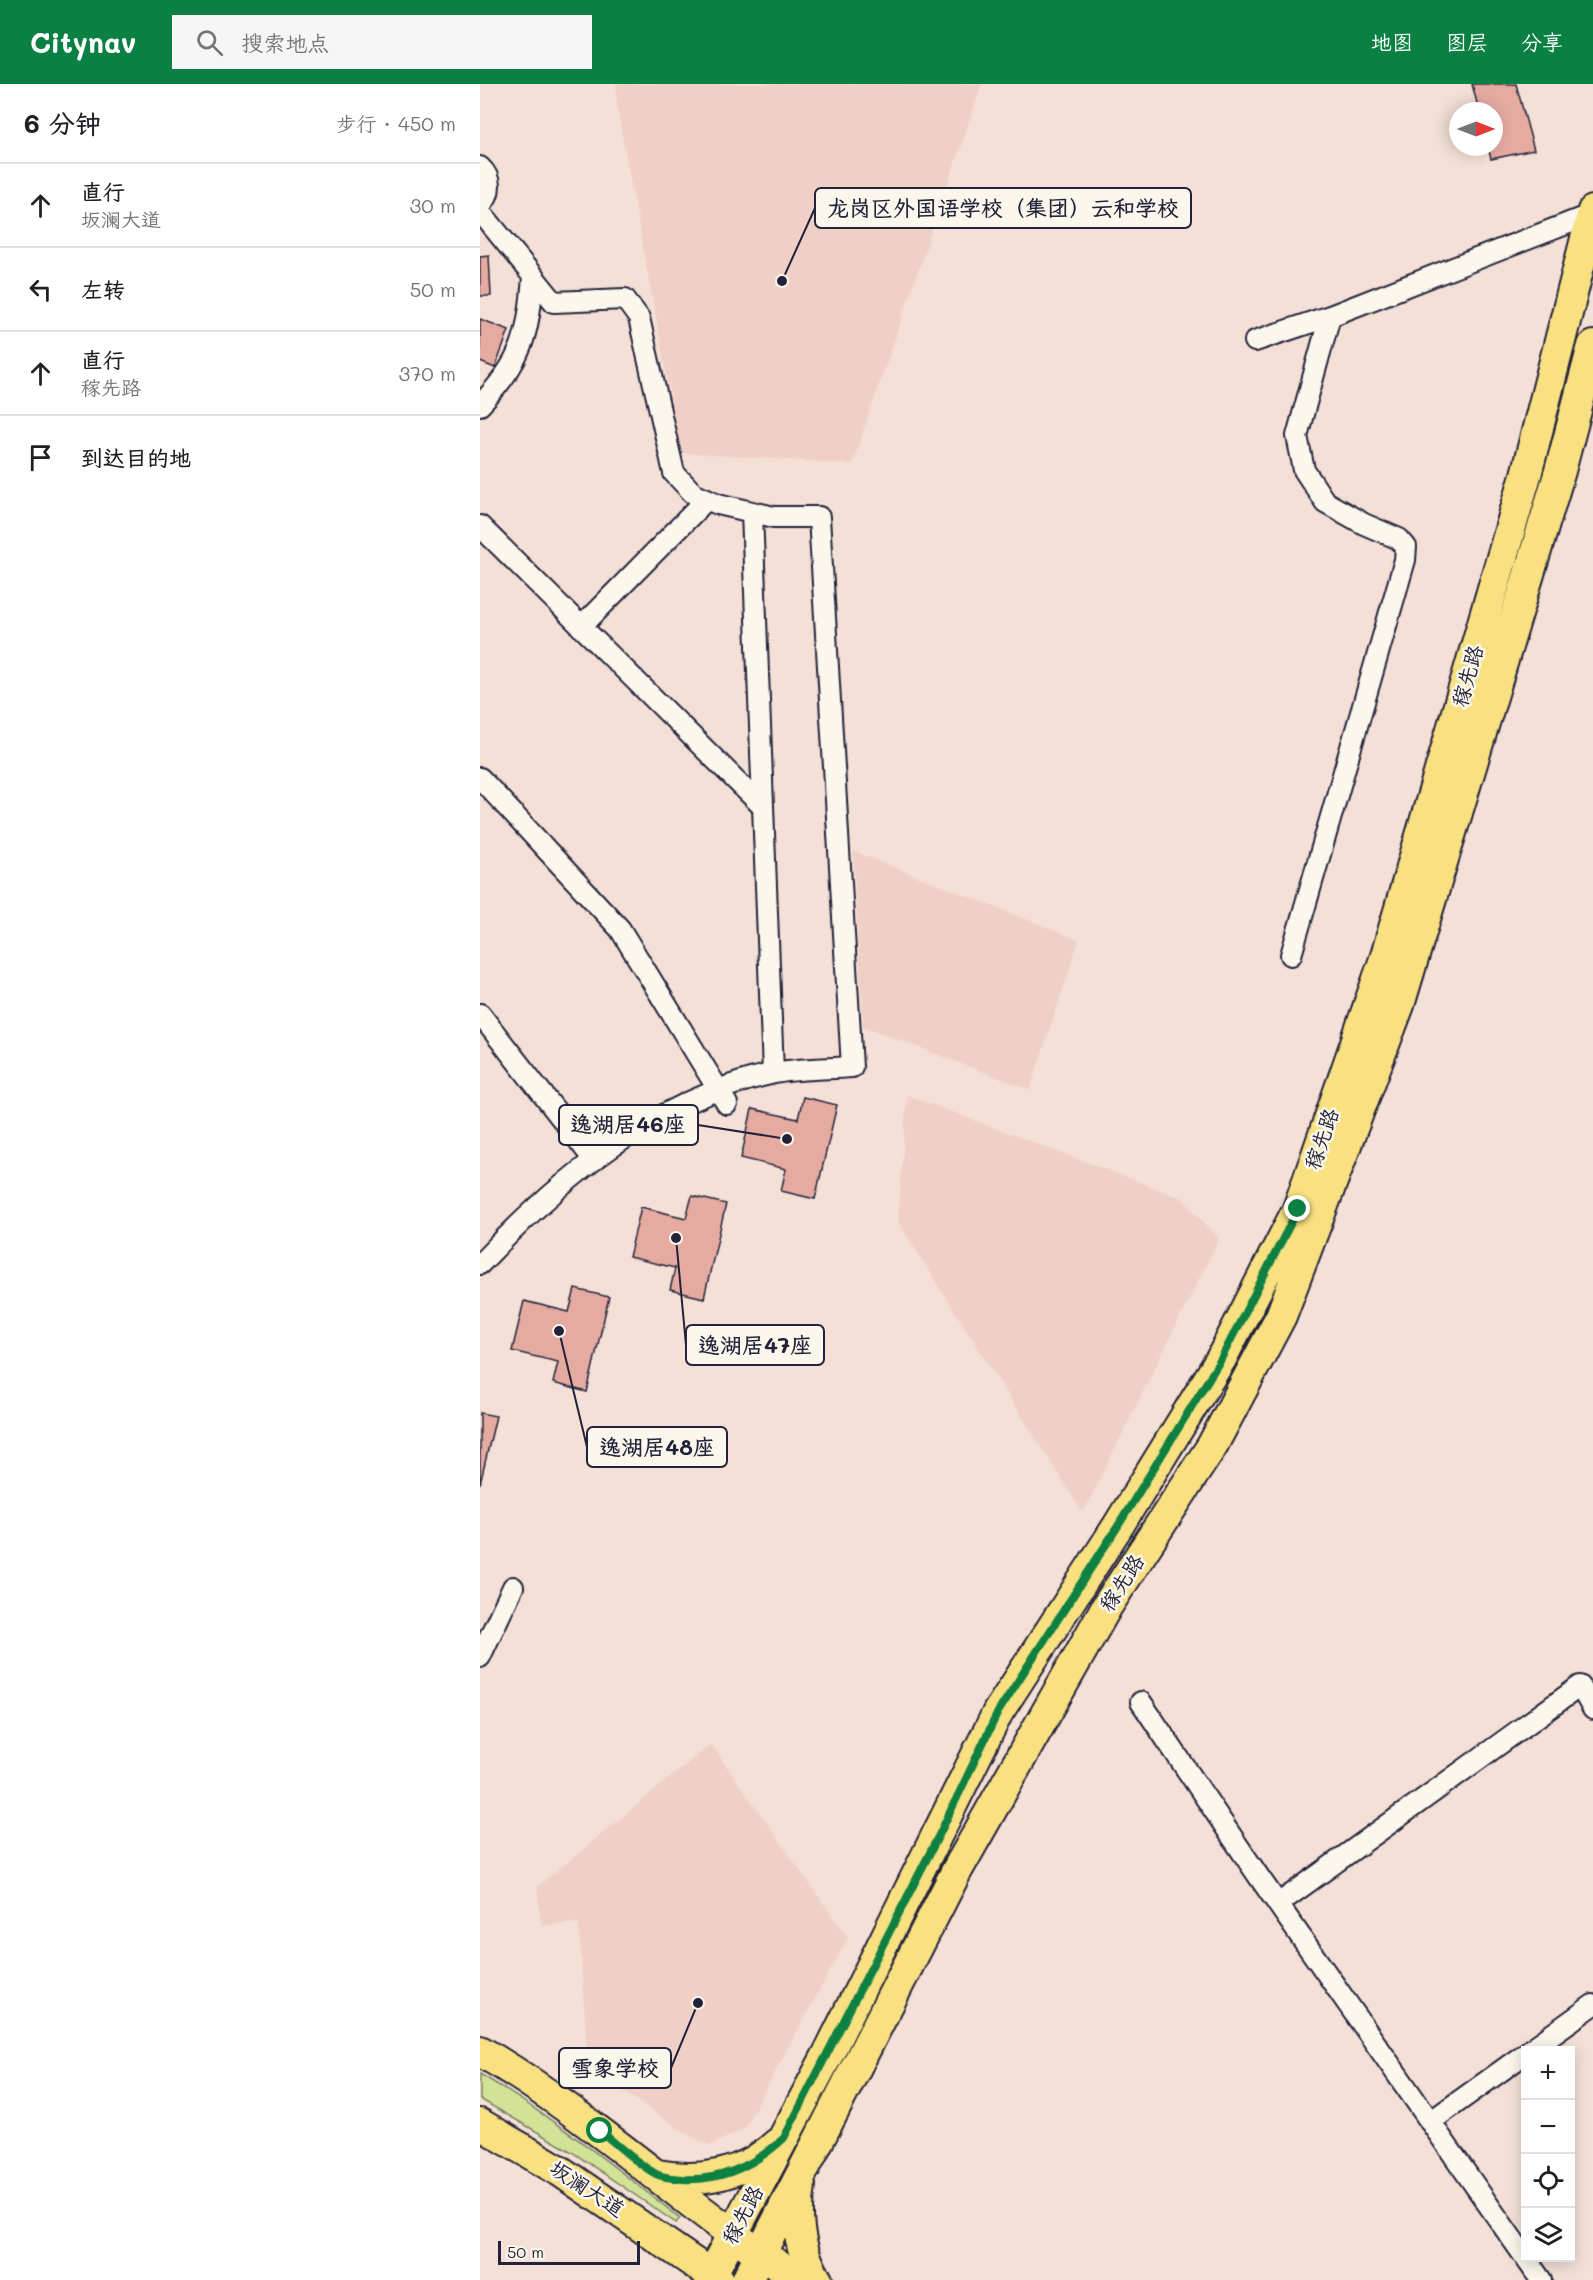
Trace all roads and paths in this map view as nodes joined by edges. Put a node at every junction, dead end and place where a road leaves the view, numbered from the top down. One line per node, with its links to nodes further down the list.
1 (480, 167): 2 (street)
2 (480, 205)
3 (480, 211): 5 (street)
4 (1593, 212): 6 (street); 33 (main road, 稼先路)
5 (533, 276): 9 (street); 10 (street)
6 (1330, 316): 7 (street); 16 (street)
7 (1255, 341)
8 (1593, 346): 34 (main road, 稼先路)
9 (480, 405)
10 (707, 499): 11 (street); 13 (street)
11 (752, 512): 15 (street); 18 (street)
12 (480, 526): 13 (street)
13 (582, 627): 15 (street)
14 (480, 778): 19 (street)
15 (763, 807): 18 (street)
16 (1291, 955)
17 (480, 1014): 20 (street)
18 (773, 1073): 19 (street)
19 (722, 1096): 20 (street)
20 (594, 1160): 21 (street)
21 (480, 1264)
22 (513, 1587): 23 (street)
23 (480, 1657)
24 (1141, 1702): 26 (street)
25 (1593, 1709): 26 (street)
26 (1278, 1904): 31 (street)
27 (1593, 2005): 28 (street)
28 (1536, 2046)
29 (480, 2051): 35 (main road)
30 (1521, 2058): 31 (street)
31 (1430, 2122): 42 (street)
32 (480, 2124): 38 (main road, 坂澜大道)
33 (784, 2138): 35 (main road); 36 (main road, 稼先路)
34 (804, 2169): 37 (main road, 稼先路); 41 (main road)
35 (657, 2175): 36 (main road)
36 (732, 2234): 37 (main road); 38 (main road, 稼先路)
37 (761, 2253): 39 (main road, 稼先路); 40 (main road)
38 (715, 2277)
39 (747, 2280)
40 (799, 2280)
41 (817, 2280)
42 (1541, 2280)

